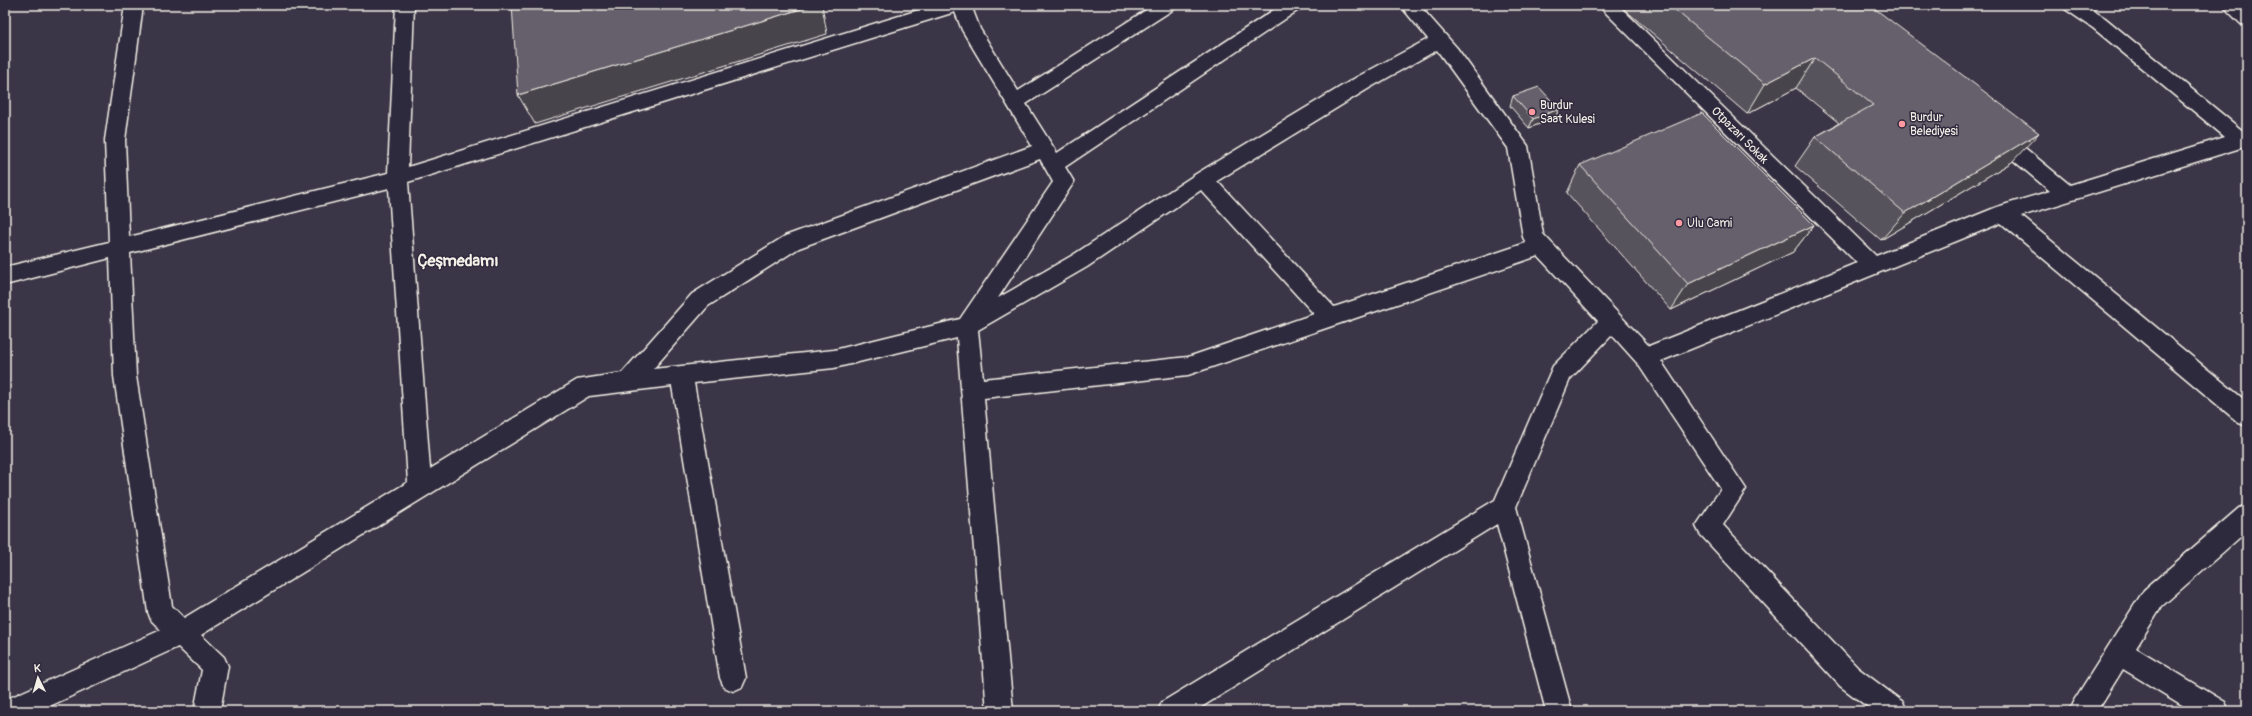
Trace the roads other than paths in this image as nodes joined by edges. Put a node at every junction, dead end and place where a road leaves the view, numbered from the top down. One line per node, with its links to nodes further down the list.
1 (134, 5): 22 (street)
2 (405, 5): 17 (street)
3 (956, 5): 17 (street)
4 (962, 5): 13 (street)
5 (1168, 5): 13 (street)
6 (1294, 5): 16 (street)
7 (1409, 5): 12 (street)
8 (1607, 5): 23 (street, Otpazarı Sokak)
9 (2070, 5): 15 (street)
10 (2230, 5): 11 (street)
11 (2247, 19)
12 (1439, 40): 18 (street); 21 (street)
13 (1015, 102): 16 (street)
14 (1983, 124): 19 (street)
15 (2244, 139): 19 (street)
16 (1049, 158): 27 (street); 30 (street)
17 (398, 178): 22 (street); 33 (street)
18 (1203, 179): 25 (street); 27 (street)
19 (2068, 194): 20 (street)
20 (2004, 213): 23 (street); 32 (street)
21 (1541, 246): 25 (street); 26 (street)
22 (119, 247): 24 (street); 36 (street)
23 (1873, 266): 28 (street)
24 (5, 276)
25 (1331, 318): 31 (street)
26 (1612, 321): 28 (street); 34 (street)
27 (967, 326): 29 (street); 31 (street)
28 (1646, 357): 44 (street)
29 (681, 375): 30 (street); 38 (street)
30 (629, 381): 33 (street)
31 (973, 390): 41 (street)
32 (2247, 416)
33 (420, 487): 36 (street)
34 (1504, 508): 42 (street); 43 (street)
35 (2247, 516): 37 (street)
36 (182, 633): 39 (street); 40 (street)
37 (2119, 652): 45 (street); 46 (street)
38 (733, 678)
39 (10, 711)
40 (207, 711)
41 (1000, 711)
42 (1171, 711)
43 (1560, 711)
44 (1894, 711)
45 (2082, 711)
46 (2216, 711)

